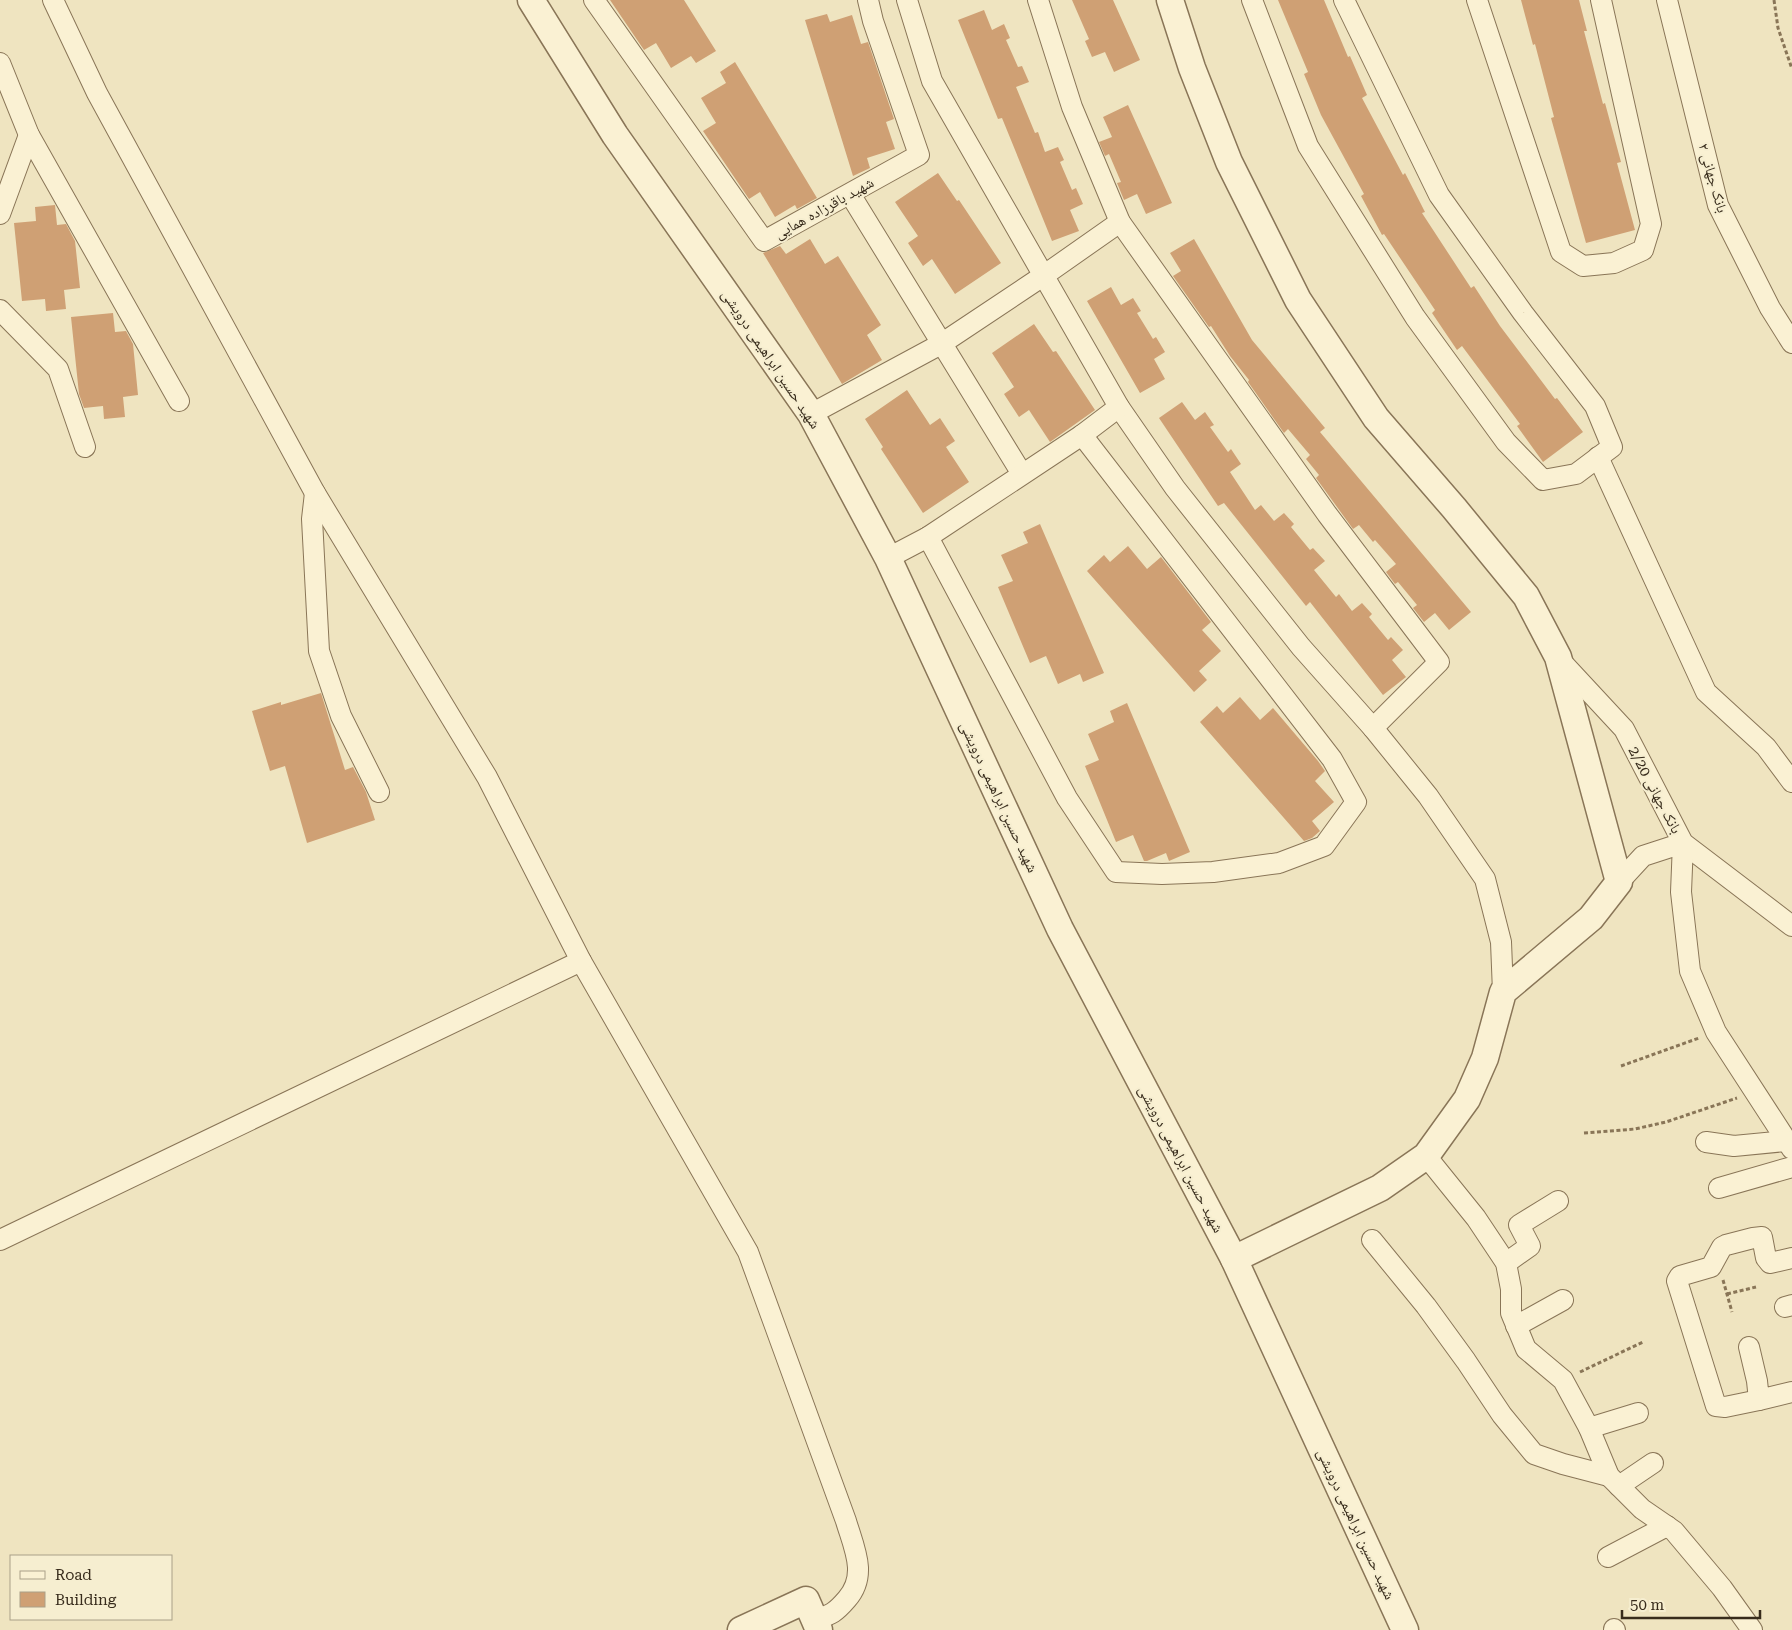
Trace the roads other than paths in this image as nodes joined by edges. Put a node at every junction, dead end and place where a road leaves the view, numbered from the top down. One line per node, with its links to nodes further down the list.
1 (53, 0): 29 (street)
2 (531, 0): 24 (street, شهید حسین ابراهیمی درویشی)
3 (594, 0): 15 (street, شهید باقرزاده همایی)
4 (868, 0): 15 (street, شهید باقرزاده همایی)
5 (907, 0): 18 (street)
6 (1038, 0): 17 (street)
7 (1170, 0): 32 (street)
8 (1252, 0): 27 (street)
9 (1344, 0): 27 (street)
10 (1478, 0): 11 (street)
11 (1601, 0)
12 (1667, 0): 20 (street, بانک جهانی ۲)
13 (0, 63): 14 (street)
14 (29, 135): 16 (street); 22 (street)
15 (850, 194): 21 (street)
16 (0, 214)
17 (1120, 222): 18 (street); 33 (street)
18 (1043, 276): 21 (street); 23 (street)
19 (0, 310): 26 (street)
20 (1792, 343)
21 (941, 344): 24 (street); 28 (street)
22 (179, 401)
23 (1119, 407): 25 (street); 33 (street)
24 (811, 414): 31 (street, شهید حسین ابراهیمی درویشی)
25 (1082, 435): 28 (street); 30 (street)
26 (85, 447)
27 (1598, 457): 34 (street)
28 (1022, 474): 30 (street)
29 (315, 493): 35 (street); 39 (street)
30 (928, 537): 31 (street)
31 (888, 558): 50 (street, شهید حسین ابراهیمی درویشی)
32 (1558, 657): 36 (street, بانک جهانی 2/20); 37 (street)
33 (1373, 728): 40 (street)
34 (1792, 782)
35 (379, 792)
36 (1683, 843): 37 (street); 38 (street, بانک جهانی 2/20); 42 (street)
37 (1619, 882): 40 (street)
38 (1792, 926)
39 (581, 961): 47 (street); 63 (street)
40 (1503, 992): 43 (street)
41 (1706, 1142): 42 (street)
42 (1789, 1145)
43 (1426, 1156): 50 (street); 51 (street)
44 (1792, 1167): 45 (street)
45 (1719, 1188)
46 (1558, 1201): 51 (street)
47 (0, 1240)
48 (1372, 1240): 60 (street)
49 (1792, 1258): 56 (street)
50 (1234, 1259): 65 (street, شهید حسین ابراهیمی درویشی)
51 (1506, 1263): 53 (street)
52 (1564, 1300): 53 (street)
53 (1516, 1326): 58 (street)
54 (1748, 1347): 56 (street)
55 (1792, 1392): 56 (street)
56 (1759, 1400)
57 (1638, 1413): 58 (street)
58 (1589, 1428): 60 (street)
59 (1654, 1463): 60 (street)
60 (1614, 1481): 61 (street)
61 (1667, 1526): 62 (street); 66 (street)
62 (1608, 1557)
63 (817, 1625): 64 (street)
64 (741, 1630)
65 (1405, 1630)
66 (1752, 1630)

